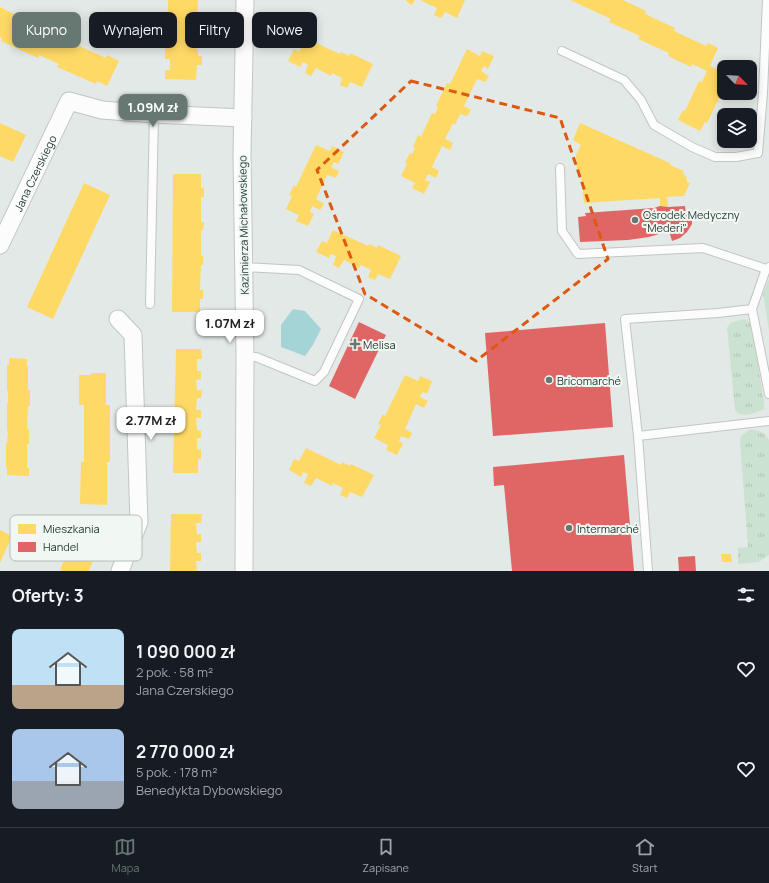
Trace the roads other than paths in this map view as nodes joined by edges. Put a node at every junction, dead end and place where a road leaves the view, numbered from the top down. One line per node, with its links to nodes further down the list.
1 (245, 0): 5 (street, Kazimierza Michałowskiego)
2 (767, 0): 3 (lane)
3 (562, 50)
4 (154, 114): 5 (street); 7 (street, Jana Czerskiego); 10 (lane)
5 (243, 118): 8 (street, Kazimierza Michałowskiego)
6 (560, 168): 9 (lane)
7 (0, 244)
8 (243, 266): 13 (street, Kazimierza Michałowskiego); 13 (lane)
9 (768, 268): 11 (lane)
10 (150, 304)
11 (752, 309): 14 (lane); 16 (lane)
12 (118, 319): 17 (street)
13 (244, 357): 20 (street, Kazimierza Michałowskiego)
14 (769, 394)
15 (769, 421): 16 (lane)
16 (638, 436): 21 (lane)
17 (139, 515)
18 (124, 561): 19 (street)
19 (120, 571)
20 (244, 571)
21 (648, 571)

